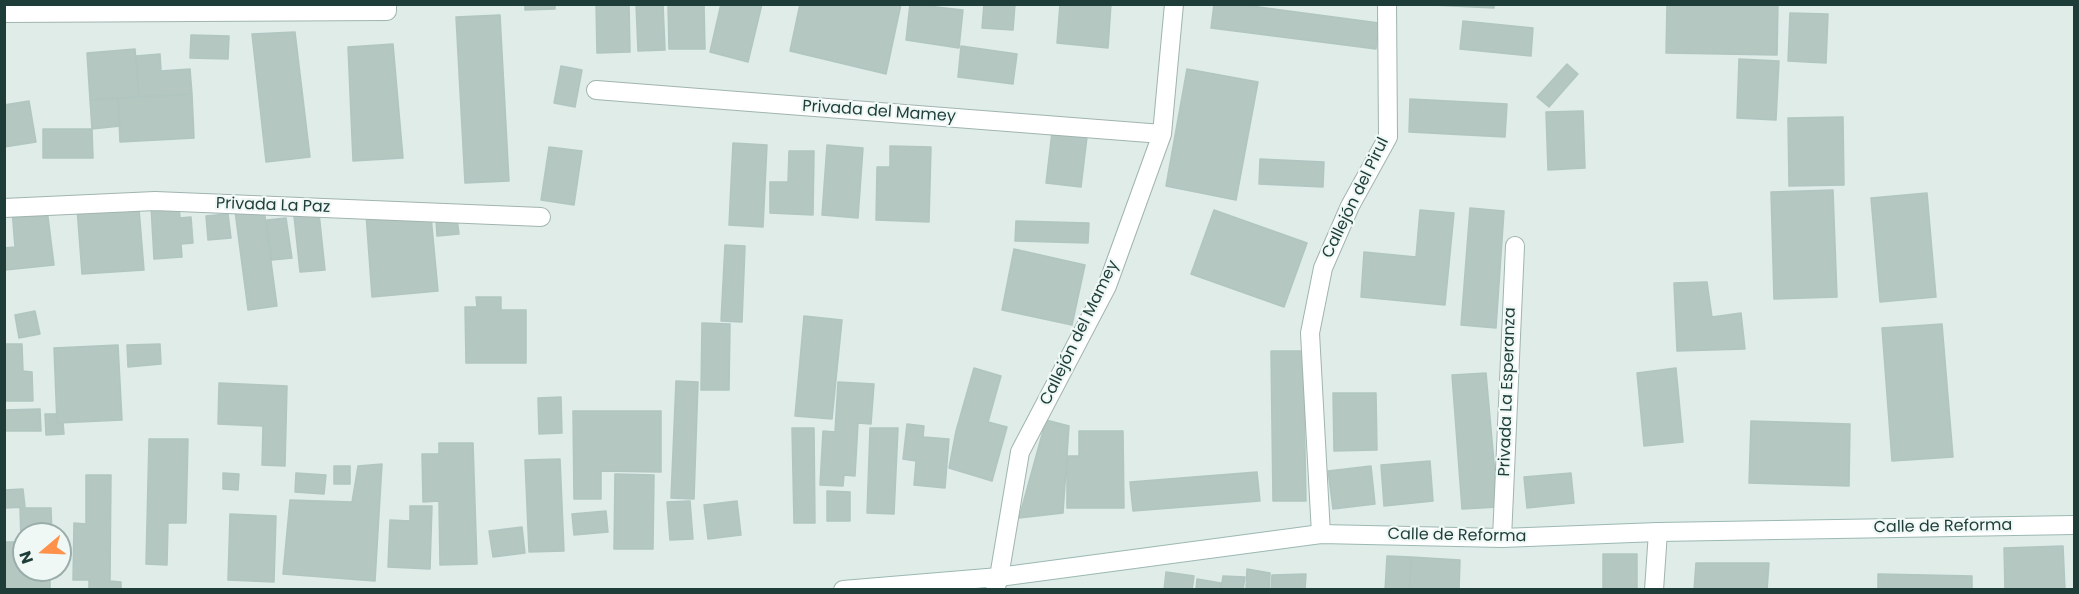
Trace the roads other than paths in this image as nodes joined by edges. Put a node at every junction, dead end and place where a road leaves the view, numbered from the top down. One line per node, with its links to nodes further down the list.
1 (1174, 4): 7 (street, Callejón del Mamey)
2 (1387, 4): 13 (street, Callejón del Pirul)
3 (387, 8): 4 (street)
4 (125, 9): 5 (street)
5 (4, 13)
6 (596, 90): 7 (street, Privada del Mamey)
7 (1162, 134): 15 (street, Callejón del Mamey)
8 (4, 208): 9 (street, Privada La Paz)
9 (541, 217)
10 (1515, 246): 14 (street, Privada La Esperanza)
11 (2074, 525): 12 (street, Calle de Reforma)
12 (1658, 532): 14 (street, Calle de Reforma); 17 (street)
13 (1321, 534): 14 (street, Calle de Reforma); 15 (street, Calle de Reforma)
14 (1502, 538)
15 (997, 583): 16 (street, Calle de Reforma)
16 (843, 590)
17 (1654, 590)

